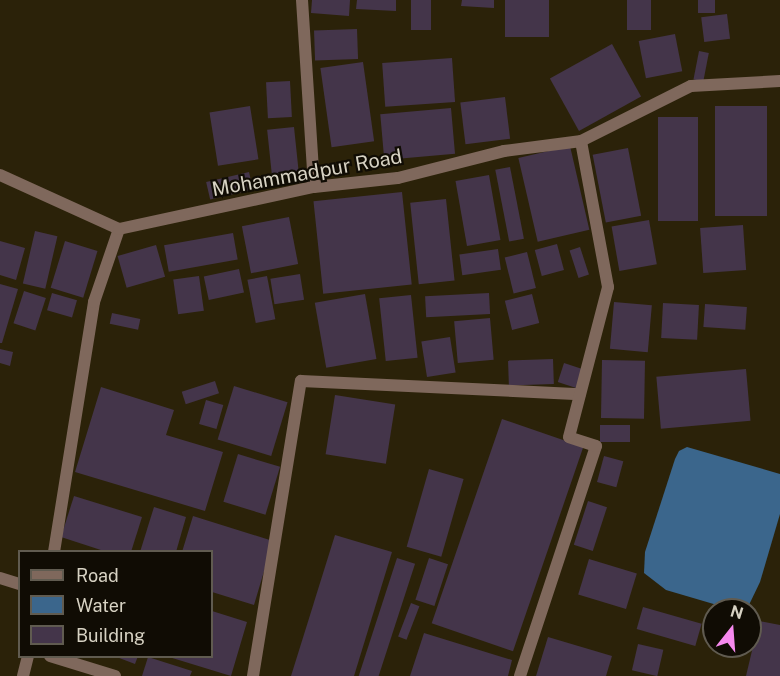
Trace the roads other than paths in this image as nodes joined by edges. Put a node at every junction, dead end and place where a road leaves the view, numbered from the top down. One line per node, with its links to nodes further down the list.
1 (302, 0): 5 (street)
2 (780, 81): 3 (street, Mohammadpur Road)
3 (581, 141): 5 (street, Mohammadpur Road); 7 (street)
4 (0, 175): 6 (street)
5 (314, 188): 6 (street, Mohammadpur Road)
6 (119, 229): 8 (street)
7 (580, 394): 15 (street); 16 (street)
8 (54, 550)
9 (0, 578): 10 (street)
10 (18, 583)
11 (28, 658): 13 (street)
12 (53, 658): 14 (street)
13 (23, 676)
14 (115, 676)
15 (254, 676)
16 (520, 676)

